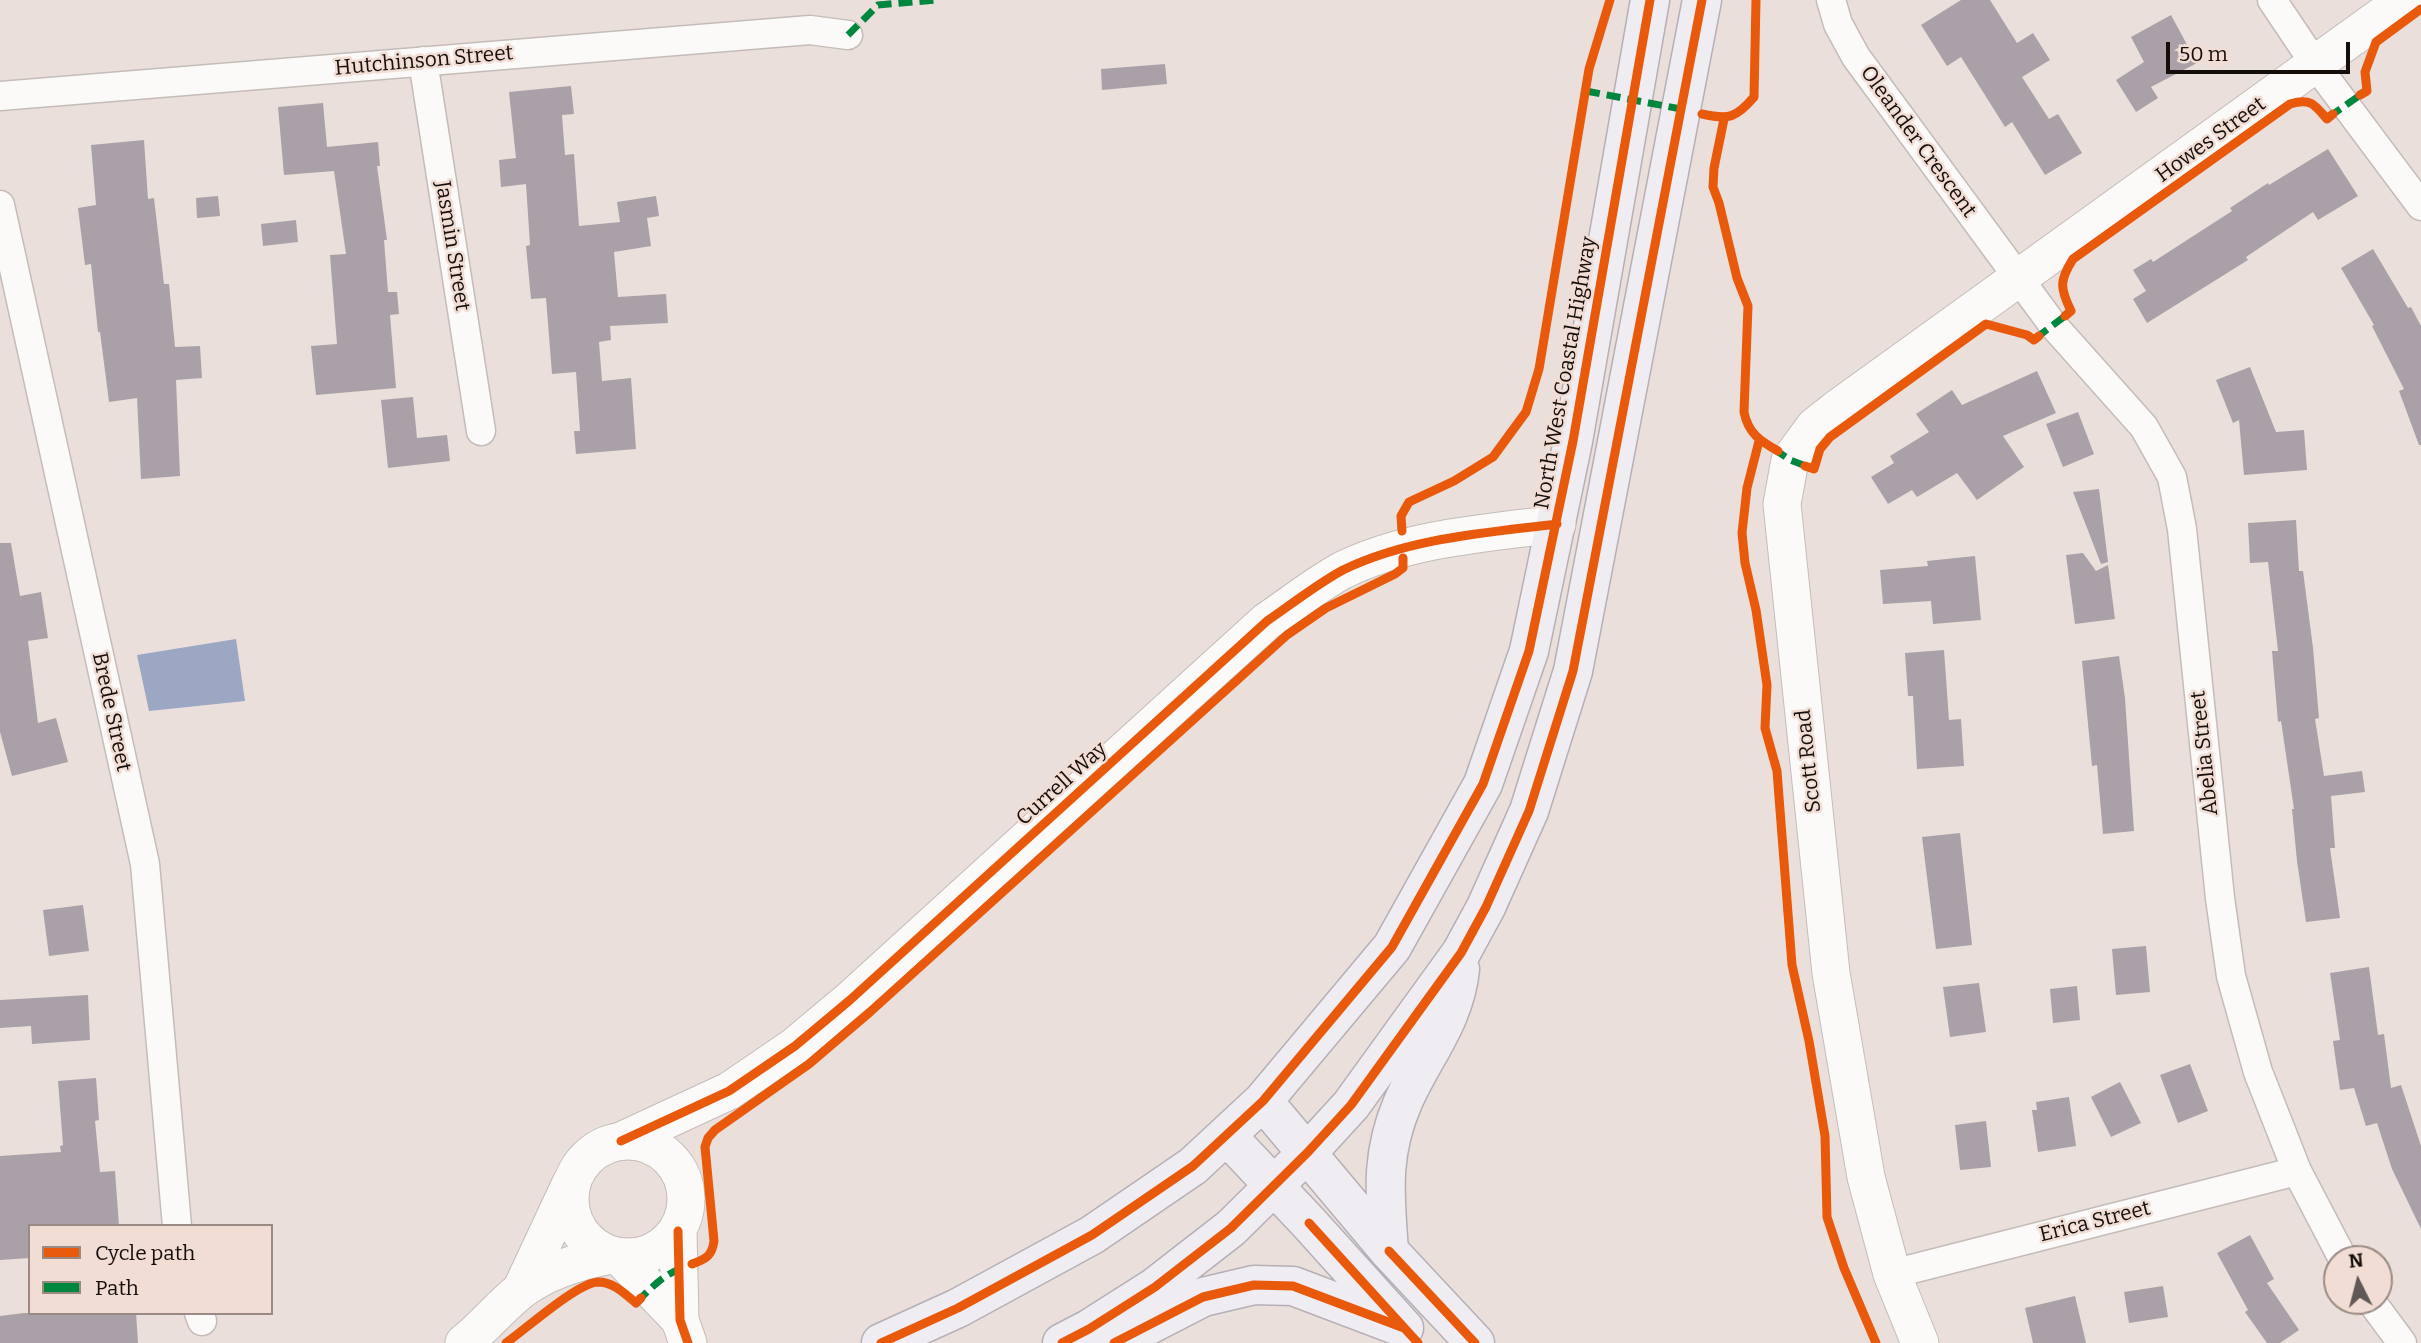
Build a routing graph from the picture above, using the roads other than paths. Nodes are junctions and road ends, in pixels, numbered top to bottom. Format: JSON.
{"nodes":[{"id":1,"x":1650,"y":0,"type":"edge"},
{"id":2,"x":1702,"y":0,"type":"edge"},
{"id":3,"x":1831,"y":0,"type":"edge"},
{"id":4,"x":2272,"y":0,"type":"edge"},
{"id":5,"x":2404,"y":0,"type":"edge"},
{"id":6,"x":848,"y":35,"type":"dead end"},
{"id":7,"x":423,"y":61,"type":"junction"},
{"id":8,"x":2315,"y":64,"type":"junction"},
{"id":9,"x":0,"y":96,"type":"edge"},
{"id":10,"x":0,"y":205,"type":"edge"},
{"id":11,"x":2421,"y":206,"type":"edge"},
{"id":12,"x":2017,"y":279,"type":"junction"},
{"id":13,"x":481,"y":430,"type":"dead end"},
{"id":14,"x":1557,"y":524,"type":"junction"},
{"id":15,"x":1461,"y":953,"type":"junction"},
{"id":16,"x":1263,"y":1101,"type":"junction"},
{"id":17,"x":1227,"y":1136,"type":"junction"},
{"id":18,"x":621,"y":1141,"type":"junction"},
{"id":19,"x":1308,"y":1152,"type":"junction"},
{"id":20,"x":2297,"y":1171,"type":"junction"},
{"id":21,"x":572,"y":1181,"type":"junction"},
{"id":22,"x":1273,"y":1186,"type":"junction"},
{"id":23,"x":177,"y":1224,"type":"edge"},
{"id":24,"x":678,"y":1231,"type":"junction"},
{"id":25,"x":2336,"y":1245,"type":"edge"},
{"id":26,"x":1390,"y":1251,"type":"junction"},
{"id":27,"x":616,"y":1256,"type":"junction"},
{"id":28,"x":1892,"y":1273,"type":"junction"},
{"id":29,"x":521,"y":1290,"type":"junction"},
{"id":30,"x":2382,"y":1315,"type":"edge"},
{"id":31,"x":684,"y":1331,"type":"edge"},
{"id":32,"x":1411,"y":1336,"type":"edge"},
{"id":33,"x":464,"y":1343,"type":"edge"},
{"id":34,"x":881,"y":1343,"type":"edge"},
{"id":35,"x":1062,"y":1343,"type":"edge"},
{"id":36,"x":1114,"y":1343,"type":"edge"},
{"id":37,"x":1475,"y":1343,"type":"edge"},
{"id":38,"x":1920,"y":1343,"type":"edge"},
{"id":39,"x":2403,"y":1343,"type":"edge"}],
"edges":[{"from":1,"to":14,"type":"highway","name":"North West Coastal Highway"},
{"from":2,"to":15,"type":"highway"},
{"from":3,"to":12,"type":"street","name":"Oleander Crescent"},
{"from":4,"to":8,"type":"street"},
{"from":5,"to":8,"type":"street","name":"Howes Street"},
{"from":6,"to":7,"type":"street","name":"Hutchinson Street"},
{"from":7,"to":9,"type":"street","name":"Hutchinson Street"},
{"from":7,"to":13,"type":"street","name":"Jasmin Street"},
{"from":8,"to":11,"type":"street"},
{"from":8,"to":12,"type":"street","name":"Howes Street"},
{"from":10,"to":23,"type":"street","name":"Brede Street"},
{"from":12,"to":20,"type":"street","name":"Abelia Street"},
{"from":12,"to":28,"type":"street","name":"Scott Road"},
{"from":14,"to":16,"type":"highway","name":"North West Coastal Highway"},
{"from":14,"to":18,"type":"street","name":"Currell Way"},
{"from":15,"to":19,"type":"highway"},
{"from":15,"to":26,"type":"highway"},
{"from":16,"to":17,"type":"highway","name":"North West Coastal Highway"},
{"from":16,"to":19,"type":"highway"},
{"from":17,"to":22,"type":"highway"},
{"from":17,"to":34,"type":"highway","name":"North West Coastal Highway"},
{"from":18,"to":21,"type":"street"},
{"from":18,"to":24,"type":"street"},
{"from":19,"to":22,"type":"highway"},
{"from":19,"to":26,"type":"highway"},
{"from":20,"to":25,"type":"street","name":"Abelia Street"},
{"from":20,"to":28,"type":"street","name":"Erica Street"},
{"from":21,"to":27,"type":"street"},
{"from":21,"to":29,"type":"street"},
{"from":22,"to":32,"type":"highway"},
{"from":22,"to":35,"type":"highway"},
{"from":24,"to":27,"type":"street"},
{"from":24,"to":31,"type":"street"},
{"from":26,"to":37,"type":"highway"},
{"from":27,"to":29,"type":"street"},
{"from":27,"to":31,"type":"street"},
{"from":28,"to":38,"type":"street","name":"Scott Road"},
{"from":29,"to":33,"type":"street"},
{"from":30,"to":39,"type":"street"},
{"from":32,"to":36,"type":"highway"}]}
